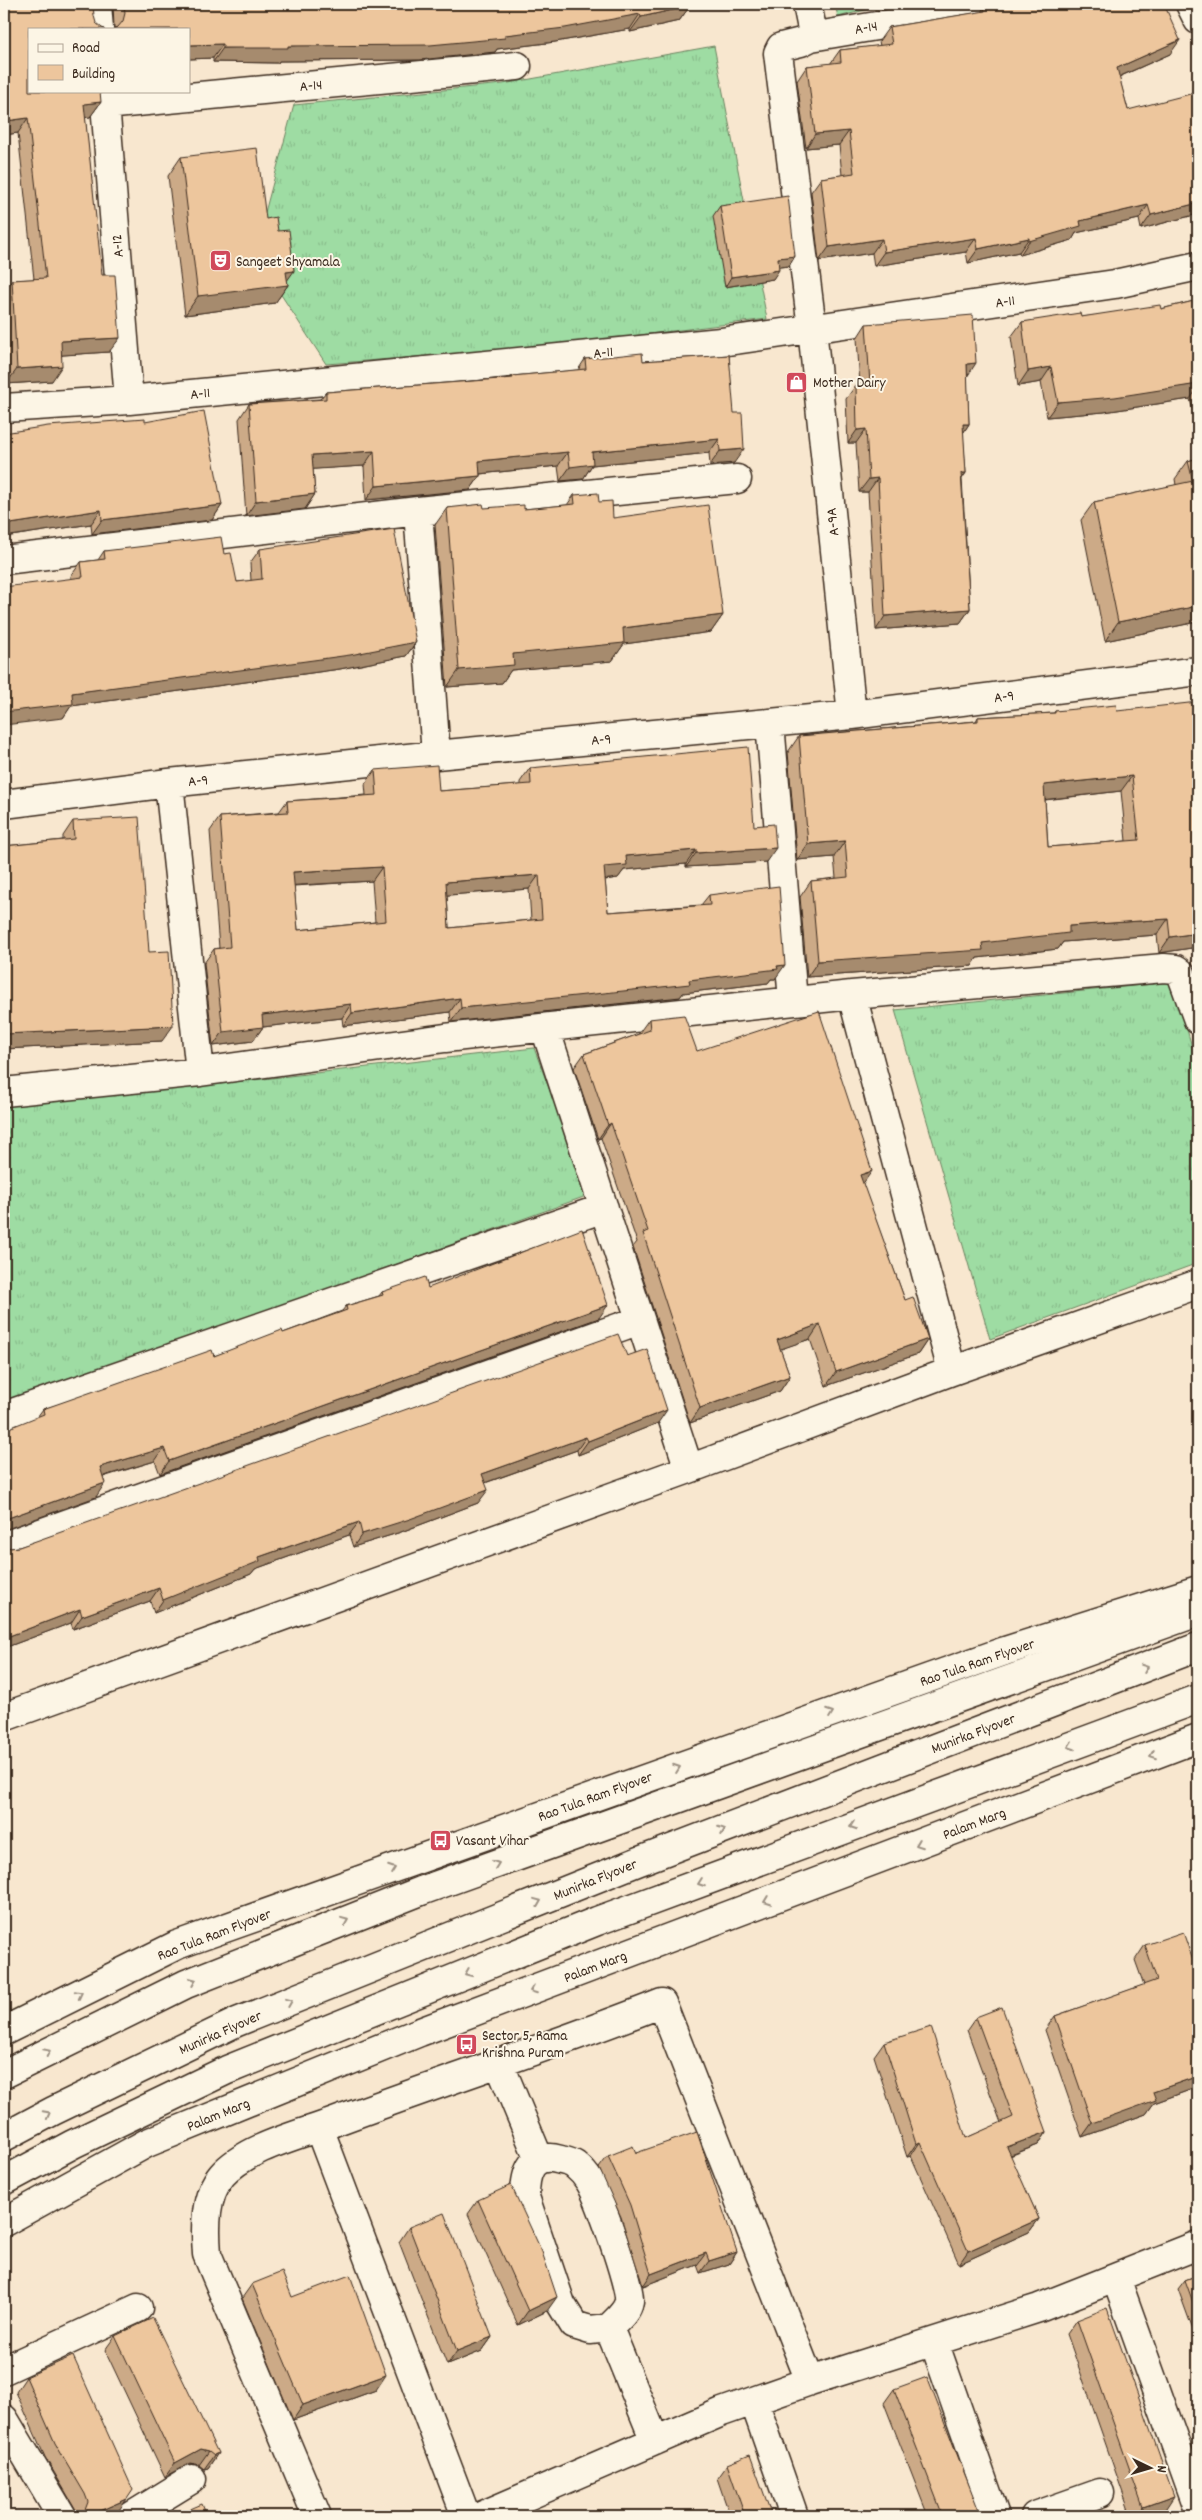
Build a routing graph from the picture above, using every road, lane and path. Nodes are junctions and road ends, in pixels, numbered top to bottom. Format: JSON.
{"nodes":[{"id":1,"x":97,"y":4,"type":"edge"},
{"id":2,"x":807,"y":4,"type":"edge"},
{"id":3,"x":979,"y":4,"type":"edge"},
{"id":4,"x":1190,"y":4,"type":"edge"},
{"id":5,"x":1198,"y":20,"type":"edge"},
{"id":6,"x":99,"y":28,"type":"edge"},
{"id":7,"x":811,"y":37,"type":"junction"},
{"id":8,"x":517,"y":66,"type":"dead end"},
{"id":9,"x":190,"y":91,"type":"edge"},
{"id":10,"x":182,"y":92,"type":"edge"},
{"id":11,"x":105,"y":98,"type":"edge"},
{"id":12,"x":1198,"y":266,"type":"edge"},
{"id":13,"x":812,"y":328,"type":"junction"},
{"id":14,"x":129,"y":400,"type":"junction"},
{"id":15,"x":4,"y":408,"type":"edge"},
{"id":16,"x":737,"y":479,"type":"dead end"},
{"id":17,"x":418,"y":511,"type":"junction"},
{"id":18,"x":4,"y":560,"type":"edge"},
{"id":19,"x":1198,"y":671,"type":"edge"},
{"id":20,"x":852,"y":715,"type":"junction"},
{"id":21,"x":770,"y":723,"type":"junction"},
{"id":22,"x":436,"y":755,"type":"junction"},
{"id":23,"x":169,"y":783,"type":"junction"},
{"id":24,"x":4,"y":804,"type":"edge"},
{"id":25,"x":852,"y":994,"type":"junction"},
{"id":26,"x":793,"y":1001,"type":"junction"},
{"id":27,"x":1198,"y":1020,"type":"edge"},
{"id":28,"x":545,"y":1028,"type":"junction"},
{"id":29,"x":200,"y":1072,"type":"junction"},
{"id":30,"x":4,"y":1092,"type":"edge"},
{"id":31,"x":604,"y":1208,"type":"junction"},
{"id":32,"x":1198,"y":1284,"type":"edge"},
{"id":33,"x":640,"y":1320,"type":"junction"},
{"id":34,"x":952,"y":1371,"type":"junction"},
{"id":35,"x":4,"y":1416,"type":"edge"},
{"id":36,"x":689,"y":1470,"type":"junction"},
{"id":37,"x":4,"y":1546,"type":"edge"},
{"id":38,"x":1198,"y":1590,"type":"edge"},
{"id":39,"x":1198,"y":1612,"type":"edge"},
{"id":40,"x":1198,"y":1648,"type":"edge"},
{"id":41,"x":1198,"y":1699,"type":"edge"},
{"id":42,"x":4,"y":1717,"type":"edge"},
{"id":43,"x":1198,"y":1738,"type":"edge"},
{"id":44,"x":4,"y":2032,"type":"edge"},
{"id":45,"x":499,"y":2063,"type":"junction"},
{"id":46,"x":5,"y":2074,"type":"edge"},
{"id":47,"x":319,"y":2128,"type":"junction"},
{"id":48,"x":4,"y":2137,"type":"edge"},
{"id":49,"x":539,"y":2159,"type":"junction"},
{"id":50,"x":4,"y":2169,"type":"edge"},
{"id":51,"x":4,"y":2181,"type":"edge"},
{"id":52,"x":67,"y":2187,"type":"junction"},
{"id":53,"x":4,"y":2222,"type":"edge"},
{"id":54,"x":1198,"y":2245,"type":"edge"},
{"id":55,"x":1116,"y":2278,"type":"junction"},
{"id":56,"x":138,"y":2308,"type":"dead end"},
{"id":57,"x":609,"y":2328,"type":"junction"},
{"id":58,"x":934,"y":2342,"type":"junction"},
{"id":59,"x":4,"y":2370,"type":"edge"},
{"id":60,"x":810,"y":2381,"type":"junction"},
{"id":61,"x":754,"y":2401,"type":"junction"},
{"id":62,"x":4,"y":2419,"type":"edge"},
{"id":63,"x":655,"y":2441,"type":"junction"},
{"id":64,"x":192,"y":2479,"type":"dead end"},
{"id":65,"x":1100,"y":2493,"type":"dead end"},
{"id":66,"x":1198,"y":2507,"type":"edge"},
{"id":67,"x":62,"y":2516,"type":"edge"},
{"id":68,"x":132,"y":2516,"type":"edge"},
{"id":69,"x":317,"y":2516,"type":"edge"},
{"id":70,"x":466,"y":2516,"type":"edge"},
{"id":71,"x":480,"y":2516,"type":"edge"},
{"id":72,"x":794,"y":2516,"type":"edge"},
{"id":73,"x":995,"y":2516,"type":"edge"},
{"id":74,"x":1035,"y":2516,"type":"edge"}],
"edges":[{"from":1,"to":6,"type":"main road"},
{"from":2,"to":7,"type":"main road"},
{"from":3,"to":7,"type":"main road","name":"A-14"},
{"from":4,"to":5,"type":"main road"},
{"from":7,"to":13,"type":"main road","name":"A-14"},
{"from":8,"to":9,"type":"main road","name":"A-14"},
{"from":10,"to":11,"type":"main road","name":"A-14"},
{"from":11,"to":14,"type":"main road","name":"A-12"},
{"from":12,"to":13,"type":"main road","name":"A-11"},
{"from":13,"to":14,"type":"main road","name":"A-11"},
{"from":13,"to":20,"type":"main road","name":"A-9A"},
{"from":14,"to":15,"type":"main road","name":"A-11"},
{"from":16,"to":17,"type":"main road"},
{"from":17,"to":18,"type":"main road"},
{"from":17,"to":22,"type":"main road"},
{"from":19,"to":20,"type":"main road","name":"A-9"},
{"from":20,"to":21,"type":"main road","name":"A-9"},
{"from":21,"to":22,"type":"main road","name":"A-9"},
{"from":21,"to":26,"type":"main road"},
{"from":22,"to":23,"type":"main road","name":"A-9"},
{"from":23,"to":24,"type":"main road","name":"A-9"},
{"from":23,"to":29,"type":"main road"},
{"from":25,"to":26,"type":"main road"},
{"from":25,"to":27,"type":"main road"},
{"from":25,"to":34,"type":"main road"},
{"from":26,"to":28,"type":"main road"},
{"from":28,"to":29,"type":"main road"},
{"from":28,"to":31,"type":"main road"},
{"from":29,"to":30,"type":"main road"},
{"from":31,"to":33,"type":"main road"},
{"from":31,"to":35,"type":"main road"},
{"from":32,"to":34,"type":"main road"},
{"from":33,"to":36,"type":"main road"},
{"from":33,"to":37,"type":"main road"},
{"from":34,"to":36,"type":"main road"},
{"from":36,"to":42,"type":"main road"},
{"from":44,"to":38,"type":"main road","name":"Rao Tula Ram Flyover","one_way":true},
{"from":46,"to":39,"type":"main road","one_way":true},
{"from":48,"to":40,"type":"main road","name":"Munirka Flyover","one_way":true},
{"from":41,"to":51,"type":"main road","one_way":true,"bridge":true},
{"from":43,"to":52,"type":"main road","name":"Palam Marg","one_way":true},
{"from":45,"to":47,"type":"main road"},
{"from":45,"to":49,"type":"main road"},
{"from":45,"to":60,"type":"main road"},
{"from":47,"to":69,"type":"main road"},
{"from":47,"to":70,"type":"main road"},
{"from":49,"to":57,"type":"main road"},
{"from":49,"to":57,"type":"main road"},
{"from":50,"to":52,"type":"main road"},
{"from":52,"to":53,"type":"main road","name":"Palam Marg"},
{"from":54,"to":55,"type":"main road"},
{"from":55,"to":58,"type":"main road"},
{"from":55,"to":66,"type":"main road"},
{"from":56,"to":59,"type":"main road"},
{"from":57,"to":63,"type":"main road"},
{"from":58,"to":60,"type":"main road"},
{"from":58,"to":73,"type":"main road"},
{"from":60,"to":61,"type":"main road"},
{"from":61,"to":63,"type":"main road"},
{"from":61,"to":72,"type":"main road"},
{"from":62,"to":67,"type":"main road"},
{"from":63,"to":71,"type":"main road"},
{"from":64,"to":68,"type":"main road"},
{"from":65,"to":74,"type":"main road"}]}
